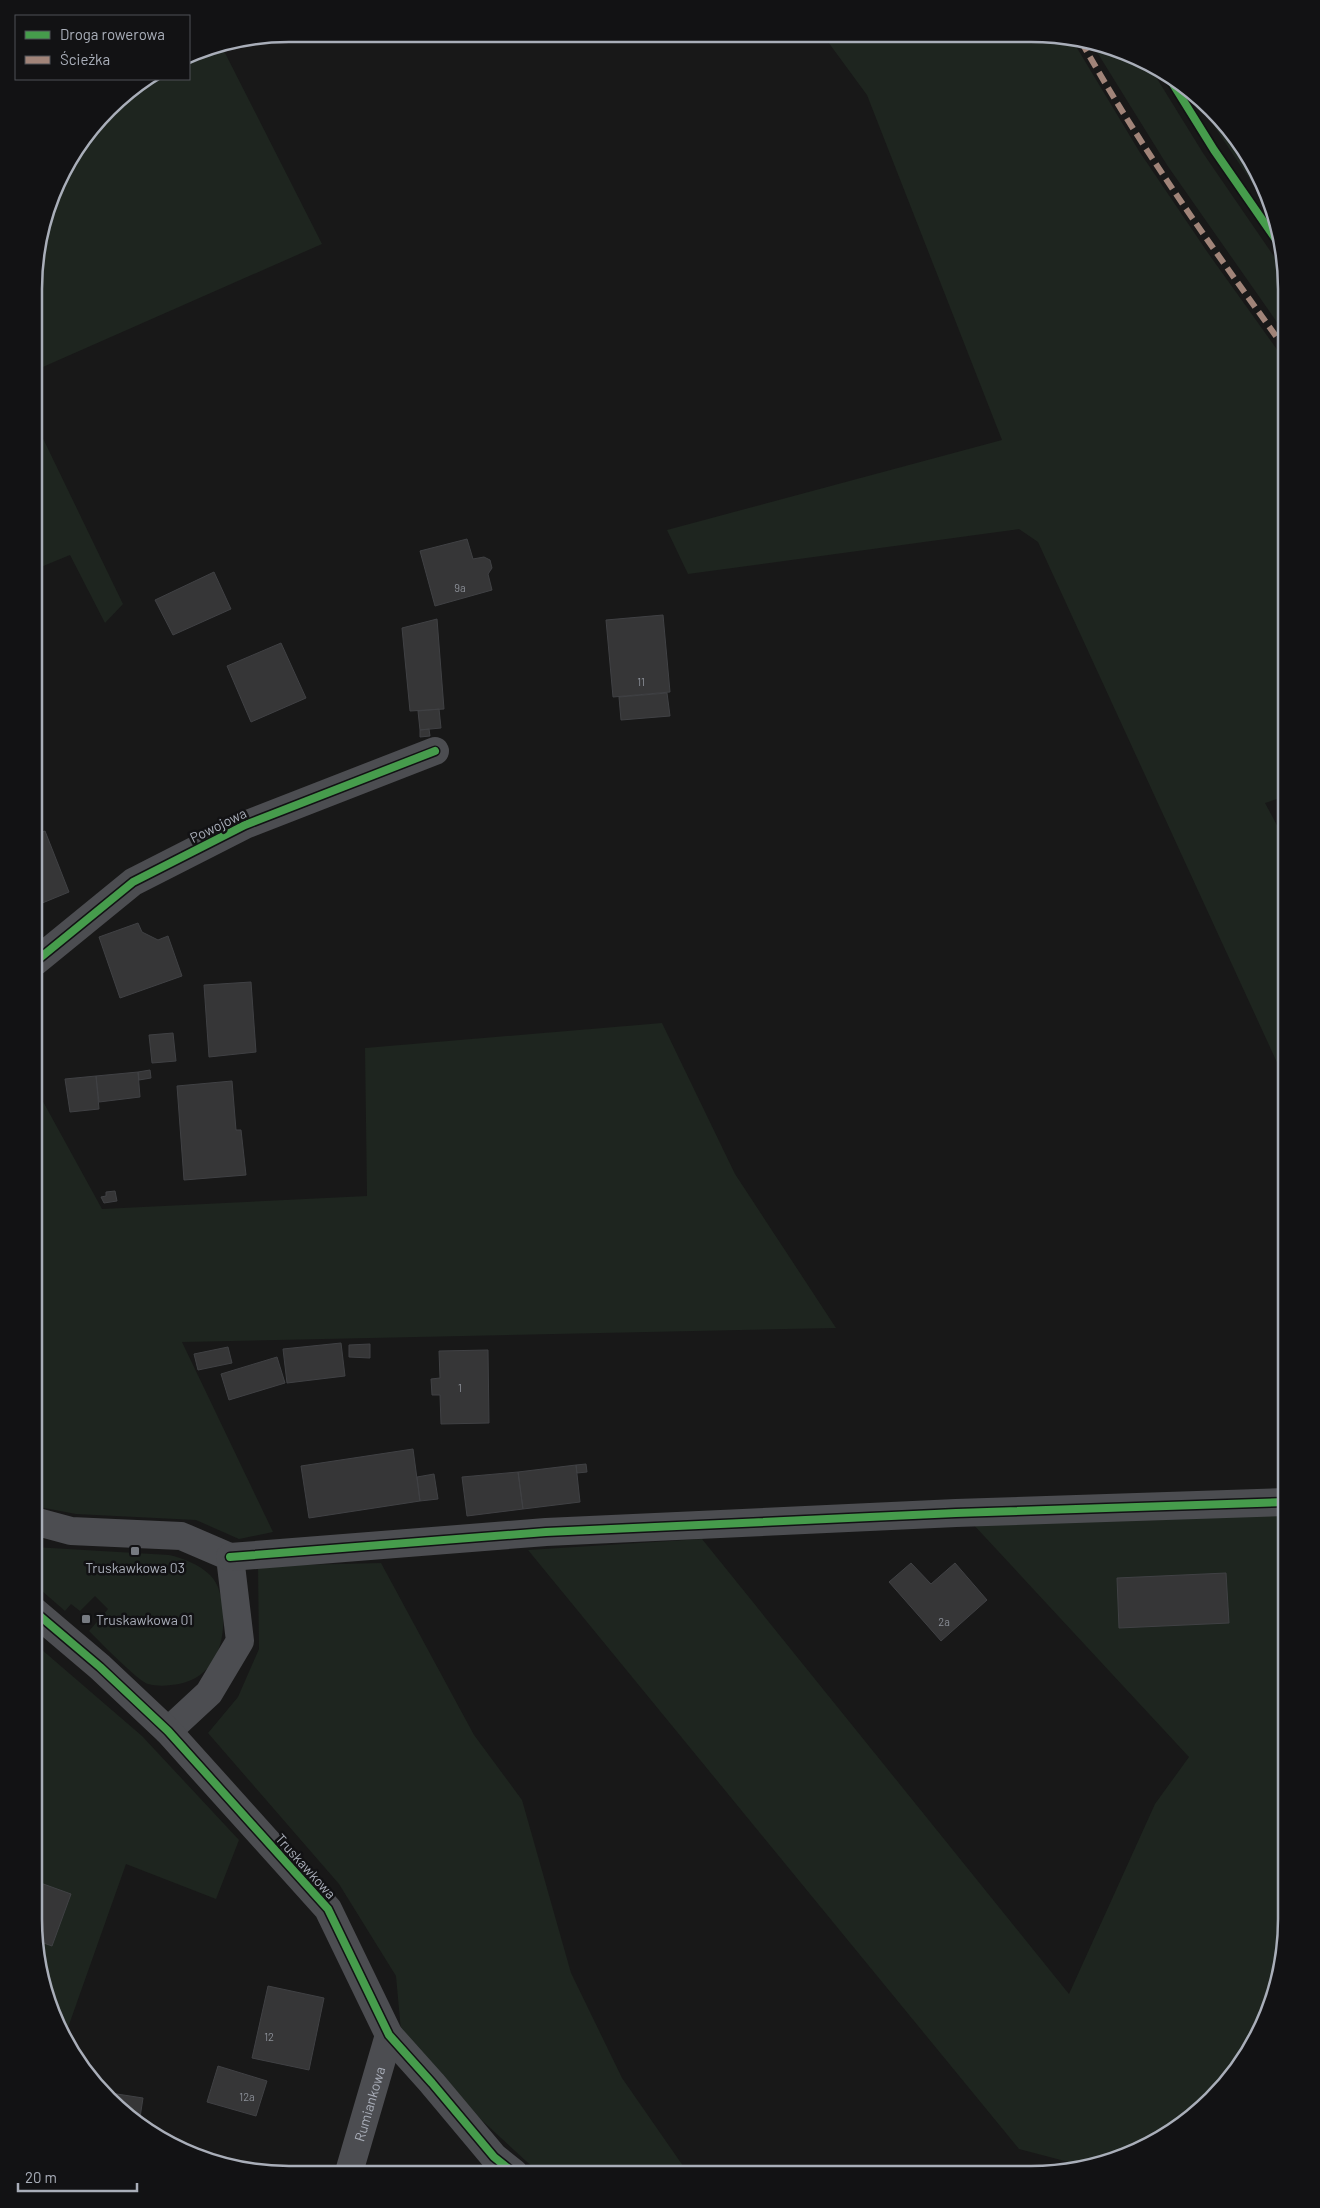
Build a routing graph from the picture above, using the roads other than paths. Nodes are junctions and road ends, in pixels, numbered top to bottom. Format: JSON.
{"nodes":[{"id":1,"x":435,"y":751,"type":"dead end"},
{"id":2,"x":42,"y":956,"type":"edge"},
{"id":3,"x":1278,"y":1502,"type":"edge"},
{"id":4,"x":42,"y":1523,"type":"edge"},
{"id":5,"x":230,"y":1557,"type":"junction"},
{"id":6,"x":42,"y":1618,"type":"edge"},
{"id":7,"x":168,"y":1731,"type":"junction"},
{"id":8,"x":388,"y":2035,"type":"junction"},
{"id":9,"x":351,"y":2166,"type":"edge"},
{"id":10,"x":505,"y":2166,"type":"edge"}],
"edges":[{"from":1,"to":2,"type":"street","name":"Powojowa"},
{"from":3,"to":5,"type":"street"},
{"from":4,"to":5,"type":"street"},
{"from":5,"to":7,"type":"street"},
{"from":6,"to":7,"type":"street","name":"Truskawkowa"},
{"from":7,"to":8,"type":"street","name":"Truskawkowa"},
{"from":8,"to":9,"type":"street","name":"Rumiankowa"},
{"from":8,"to":10,"type":"street","name":"Truskawkowa"}]}
